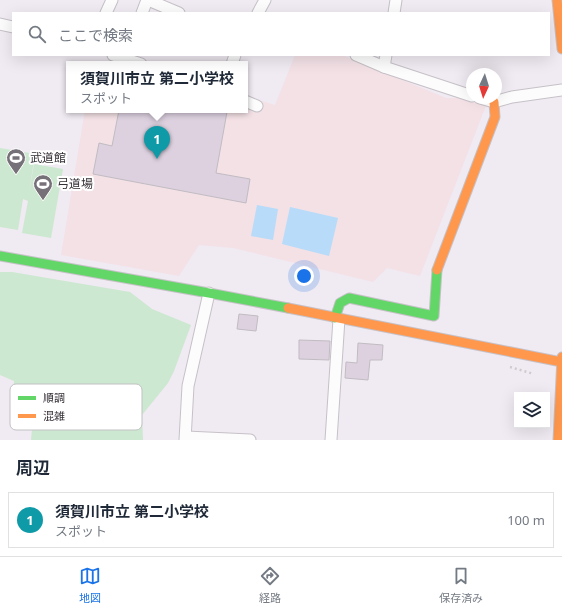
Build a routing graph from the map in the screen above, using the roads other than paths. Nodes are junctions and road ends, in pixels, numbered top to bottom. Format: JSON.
{"nodes":[{"id":1,"x":112,"y":0,"type":"edge"},
{"id":2,"x":147,"y":0,"type":"edge"},
{"id":3,"x":265,"y":0,"type":"edge"},
{"id":4,"x":396,"y":0,"type":"edge"},
{"id":5,"x":557,"y":0,"type":"edge"},
{"id":6,"x":106,"y":12,"type":"edge"},
{"id":7,"x":142,"y":12,"type":"edge"},
{"id":8,"x":177,"y":12,"type":"edge"},
{"id":9,"x":259,"y":12,"type":"edge"},
{"id":10,"x":394,"y":12,"type":"edge"},
{"id":11,"x":0,"y":24,"type":"edge"},
{"id":12,"x":12,"y":27,"type":"edge"},
{"id":13,"x":562,"y":49,"type":"edge"},
{"id":14,"x":358,"y":56,"type":"edge"},
{"id":15,"x":386,"y":56,"type":"edge"},
{"id":16,"x":384,"y":67,"type":"junction"},
{"id":17,"x":562,"y":90,"type":"edge"},
{"id":18,"x":466,"y":94,"type":"edge"},
{"id":19,"x":502,"y":100,"type":"edge"},
{"id":20,"x":248,"y":102,"type":"edge"},
{"id":21,"x":494,"y":104,"type":"edge"},
{"id":22,"x":257,"y":106,"type":"dead end"},
{"id":23,"x":0,"y":256,"type":"edge"},
{"id":24,"x":209,"y":293,"type":"junction"},
{"id":25,"x":337,"y":318,"type":"junction"},
{"id":26,"x":562,"y":357,"type":"edge"},
{"id":27,"x":562,"y":362,"type":"edge"},
{"id":28,"x":186,"y":438,"type":"edge"},
{"id":29,"x":250,"y":440,"type":"edge"},
{"id":30,"x":331,"y":440,"type":"edge"},
{"id":31,"x":558,"y":440,"type":"edge"}],
"edges":[{"from":1,"to":6,"type":"street"},
{"from":2,"to":7,"type":"street"},
{"from":2,"to":8,"type":"street"},
{"from":3,"to":9,"type":"street"},
{"from":4,"to":10,"type":"street"},
{"from":5,"to":13,"type":"street"},
{"from":11,"to":12,"type":"street"},
{"from":14,"to":16,"type":"street"},
{"from":15,"to":16,"type":"street"},
{"from":16,"to":18,"type":"street"},
{"from":17,"to":19,"type":"street"},
{"from":20,"to":22,"type":"street"},
{"from":21,"to":25,"type":"street"},
{"from":23,"to":24,"type":"street"},
{"from":24,"to":25,"type":"street"},
{"from":24,"to":28,"type":"street"},
{"from":25,"to":27,"type":"street"},
{"from":25,"to":30,"type":"street"},
{"from":26,"to":27,"type":"street"},
{"from":27,"to":31,"type":"street"},
{"from":28,"to":29,"type":"street"}]}
